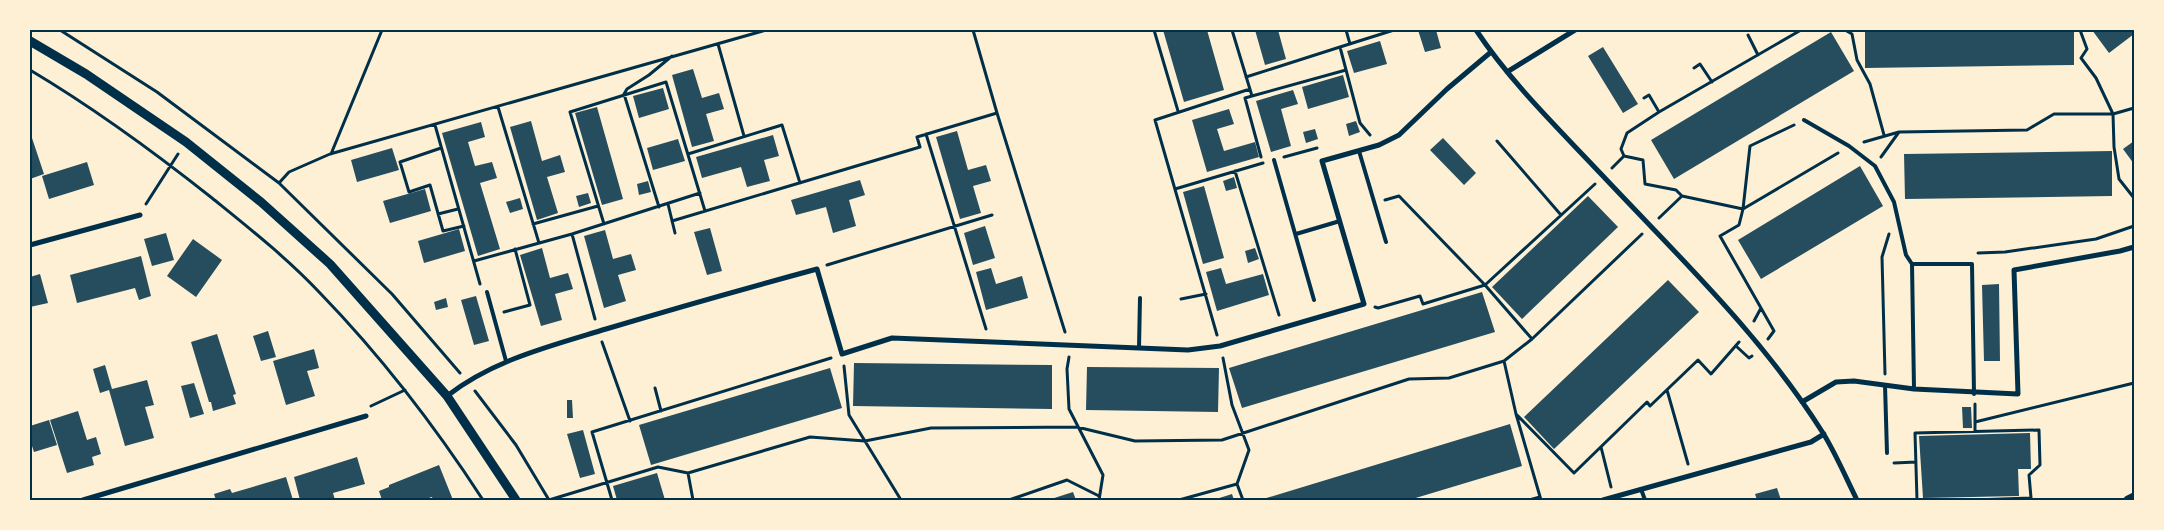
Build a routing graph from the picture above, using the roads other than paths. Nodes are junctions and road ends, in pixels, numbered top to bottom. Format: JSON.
{"nodes":[{"id":1,"x":1476,"y":30,"type":"edge"},
{"id":2,"x":1575,"y":30,"type":"edge"},
{"id":3,"x":30,"y":41,"type":"edge"},
{"id":4,"x":1491,"y":52,"type":"junction"},
{"id":5,"x":1507,"y":72,"type":"junction"},
{"id":6,"x":1804,"y":120,"type":"road end"},
{"id":7,"x":1358,"y":151,"type":"junction"},
{"id":8,"x":1274,"y":160,"type":"dead end"},
{"id":9,"x":140,"y":215,"type":"road end"},
{"id":10,"x":1340,"y":221,"type":"junction"},
{"id":11,"x":1296,"y":234,"type":"junction"},
{"id":12,"x":1386,"y":242,"type":"dead end"},
{"id":13,"x":30,"y":245,"type":"edge"},
{"id":14,"x":2134,"y":247,"type":"edge"},
{"id":15,"x":1912,"y":264,"type":"junction"},
{"id":16,"x":487,"y":292,"type":"road end"},
{"id":17,"x":1140,"y":298,"type":"dead end"},
{"id":18,"x":1314,"y":300,"type":"dead end"},
{"id":19,"x":1138,"y":348,"type":"junction"},
{"id":20,"x":506,"y":361,"type":"junction"},
{"id":21,"x":1885,"y":385,"type":"junction"},
{"id":22,"x":1914,"y":389,"type":"junction"},
{"id":23,"x":1974,"y":394,"type":"junction"},
{"id":24,"x":446,"y":396,"type":"junction"},
{"id":25,"x":1802,"y":402,"type":"junction"},
{"id":26,"x":366,"y":416,"type":"road end"},
{"id":27,"x":1824,"y":434,"type":"junction"},
{"id":28,"x":1887,"y":453,"type":"dead end"},
{"id":29,"x":1641,"y":489,"type":"junction"},
{"id":30,"x":2134,"y":497,"type":"edge"},
{"id":31,"x":83,"y":500,"type":"edge"},
{"id":32,"x":516,"y":500,"type":"edge"},
{"id":33,"x":1602,"y":500,"type":"edge"},
{"id":34,"x":1645,"y":500,"type":"edge"},
{"id":35,"x":1857,"y":500,"type":"edge"},
{"id":36,"x":2128,"y":500,"type":"edge"}],
"edges":[{"from":1,"to":4,"type":"street"},
{"from":2,"to":5,"type":"street"},
{"from":3,"to":24,"type":"street"},
{"from":4,"to":5,"type":"street"},
{"from":4,"to":7,"type":"street"},
{"from":5,"to":25,"type":"street"},
{"from":6,"to":15,"type":"lane"},
{"from":7,"to":10,"type":"street"},
{"from":7,"to":12,"type":"lane"},
{"from":8,"to":11,"type":"lane"},
{"from":9,"to":13,"type":"street"},
{"from":10,"to":11,"type":"lane"},
{"from":10,"to":19,"type":"street"},
{"from":11,"to":18,"type":"lane"},
{"from":14,"to":23,"type":"street"},
{"from":15,"to":22,"type":"lane"},
{"from":15,"to":23,"type":"lane"},
{"from":16,"to":20,"type":"lane"},
{"from":17,"to":19,"type":"lane"},
{"from":19,"to":20,"type":"street"},
{"from":20,"to":24,"type":"street"},
{"from":21,"to":22,"type":"street"},
{"from":21,"to":25,"type":"street"},
{"from":21,"to":28,"type":"lane"},
{"from":22,"to":23,"type":"street"},
{"from":24,"to":32,"type":"street"},
{"from":25,"to":27,"type":"street"},
{"from":26,"to":31,"type":"street"},
{"from":27,"to":29,"type":"street"},
{"from":27,"to":35,"type":"street"},
{"from":29,"to":33,"type":"street"},
{"from":29,"to":34,"type":"lane"},
{"from":30,"to":36,"type":"street"}]}
